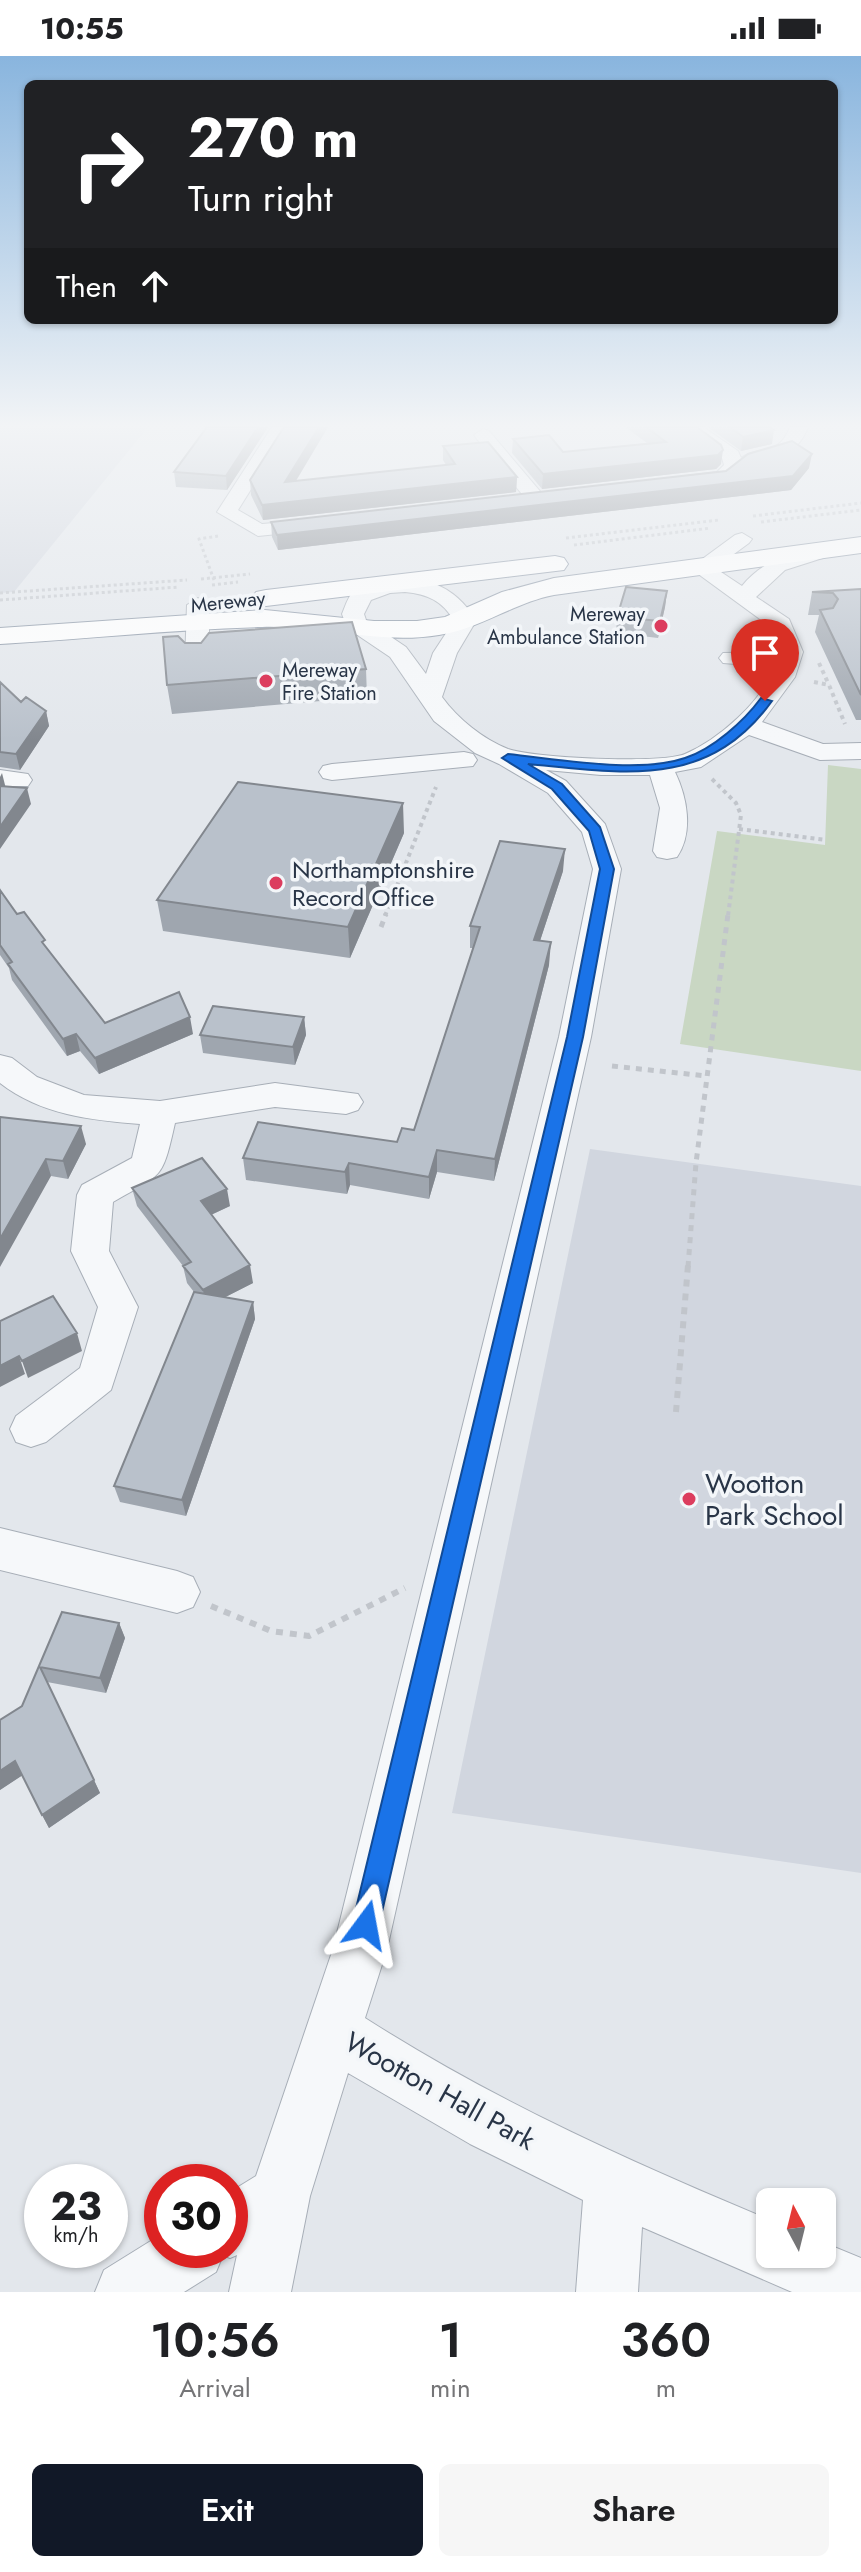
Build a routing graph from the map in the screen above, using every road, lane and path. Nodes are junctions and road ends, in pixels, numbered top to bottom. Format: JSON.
{"nodes":[{"id":1,"x":249,"y":531,"type":"edge"},
{"id":2,"x":799,"y":531,"type":"edge"},
{"id":3,"x":742,"y":539,"type":"junction"},
{"id":4,"x":848,"y":547,"type":"edge"},
{"id":5,"x":701,"y":568,"type":"junction"},
{"id":6,"x":389,"y":585,"type":"junction"},
{"id":7,"x":744,"y":598,"type":"junction"},
{"id":8,"x":204,"y":604,"type":"junction"},
{"id":9,"x":0,"y":618,"type":"edge"},
{"id":10,"x":465,"y":621,"type":"junction"},
{"id":11,"x":363,"y":629,"type":"junction"},
{"id":12,"x":0,"y":636,"type":"edge"},
{"id":13,"x":731,"y":658,"type":"dead end"},
{"id":14,"x":788,"y":660,"type":"junction"},
{"id":15,"x":197,"y":663,"type":"edge"},
{"id":16,"x":810,"y":681,"type":"dead end"},
{"id":17,"x":431,"y":695,"type":"junction"},
{"id":18,"x":747,"y":725,"type":"junction"},
{"id":19,"x":845,"y":726,"type":"dead end"},
{"id":20,"x":861,"y":751,"type":"edge"},
{"id":21,"x":485,"y":755,"type":"junction"},
{"id":22,"x":660,"y":767,"type":"junction"},
{"id":23,"x":703,"y":769,"type":"dead end"},
{"id":24,"x":332,"y":772,"type":"dead end"},
{"id":25,"x":448,"y":785,"type":"joint"},
{"id":26,"x":739,"y":829,"type":"junction"},
{"id":27,"x":826,"y":840,"type":"dead end"},
{"id":28,"x":667,"y":851,"type":"dead end"},
{"id":29,"x":381,"y":927,"type":"dead end"},
{"id":30,"x":0,"y":1066,"type":"edge"},
{"id":31,"x":612,"y":1066,"type":"dead end"},
{"id":32,"x":707,"y":1076,"type":"junction"},
{"id":33,"x":346,"y":1102,"type":"dead end"},
{"id":34,"x":160,"y":1113,"type":"junction"},
{"id":35,"x":676,"y":1412,"type":"dead end"},
{"id":36,"x":31,"y":1429,"type":"dead end"},
{"id":37,"x":0,"y":1549,"type":"edge"},
{"id":38,"x":449,"y":1568,"type":"junction"},
{"id":39,"x":177,"y":1592,"type":"joint"},
{"id":40,"x":333,"y":2030,"type":"junction"},
{"id":41,"x":614,"y":2185,"type":"junction"},
{"id":42,"x":280,"y":2196,"type":"junction"},
{"id":43,"x":248,"y":2216,"type":"edge"},
{"id":44,"x":756,"y":2245,"type":"edge"},
{"id":45,"x":165,"y":2268,"type":"edge"},
{"id":46,"x":810,"y":2268,"type":"edge"},
{"id":47,"x":861,"y":2290,"type":"edge"},
{"id":48,"x":126,"y":2292,"type":"edge"},
{"id":49,"x":260,"y":2292,"type":"edge"},
{"id":50,"x":607,"y":2292,"type":"edge"}],
"edges":[{"from":1,"to":8,"type":"path"},
{"from":2,"to":3,"type":"highway","name":"Mereway"},
{"from":3,"to":5,"type":"street","name":"Mereway"},
{"from":3,"to":6,"type":"highway","name":"Mereway"},
{"from":4,"to":5,"type":"highway","name":"Mereway"},
{"from":4,"to":7,"type":"street"},
{"from":5,"to":7,"type":"street"},
{"from":5,"to":10,"type":"highway","name":"Mereway"},
{"from":6,"to":8,"type":"highway","name":"Mereway"},
{"from":6,"to":10,"type":"street"},
{"from":6,"to":11,"type":"street"},
{"from":7,"to":14,"type":"street"},
{"from":8,"to":9,"type":"highway","name":"Mereway"},
{"from":8,"to":11,"type":"highway","name":"Mereway"},
{"from":8,"to":12,"type":"highway","name":"Mereway"},
{"from":8,"to":15,"type":"street"},
{"from":10,"to":11,"type":"highway","name":"Mereway"},
{"from":10,"to":17,"type":"street"},
{"from":11,"to":17,"type":"street","name":"Wootton Hall Park"},
{"from":13,"to":14,"type":"street"},
{"from":14,"to":18,"type":"street"},
{"from":16,"to":19,"type":"path"},
{"from":17,"to":21,"type":"street","name":"Wootton Hall Park"},
{"from":18,"to":20,"type":"street"},
{"from":18,"to":22,"type":"street"},
{"from":21,"to":22,"type":"street"},
{"from":21,"to":24,"type":"street"},
{"from":21,"to":25,"type":"street"},
{"from":21,"to":38,"type":"street","name":"Wootton Hall Park"},
{"from":22,"to":28,"type":"street"},
{"from":23,"to":26,"type":"path"},
{"from":25,"to":29,"type":"path"},
{"from":26,"to":27,"type":"path"},
{"from":26,"to":32,"type":"path"},
{"from":30,"to":34,"type":"street"},
{"from":31,"to":32,"type":"path"},
{"from":32,"to":35,"type":"path"},
{"from":33,"to":34,"type":"street"},
{"from":34,"to":36,"type":"street"},
{"from":37,"to":39,"type":"street"},
{"from":38,"to":39,"type":"path"},
{"from":38,"to":40,"type":"street","name":"Wootton Hall Park"},
{"from":40,"to":41,"type":"street","name":"Wootton Hall Park"},
{"from":40,"to":42,"type":"street"},
{"from":41,"to":44,"type":"street","name":"Wootton Hall Park"},
{"from":41,"to":50,"type":"street"},
{"from":42,"to":43,"type":"street"},
{"from":42,"to":49,"type":"street"},
{"from":45,"to":48,"type":"street"},
{"from":46,"to":47,"type":"street"}]}
